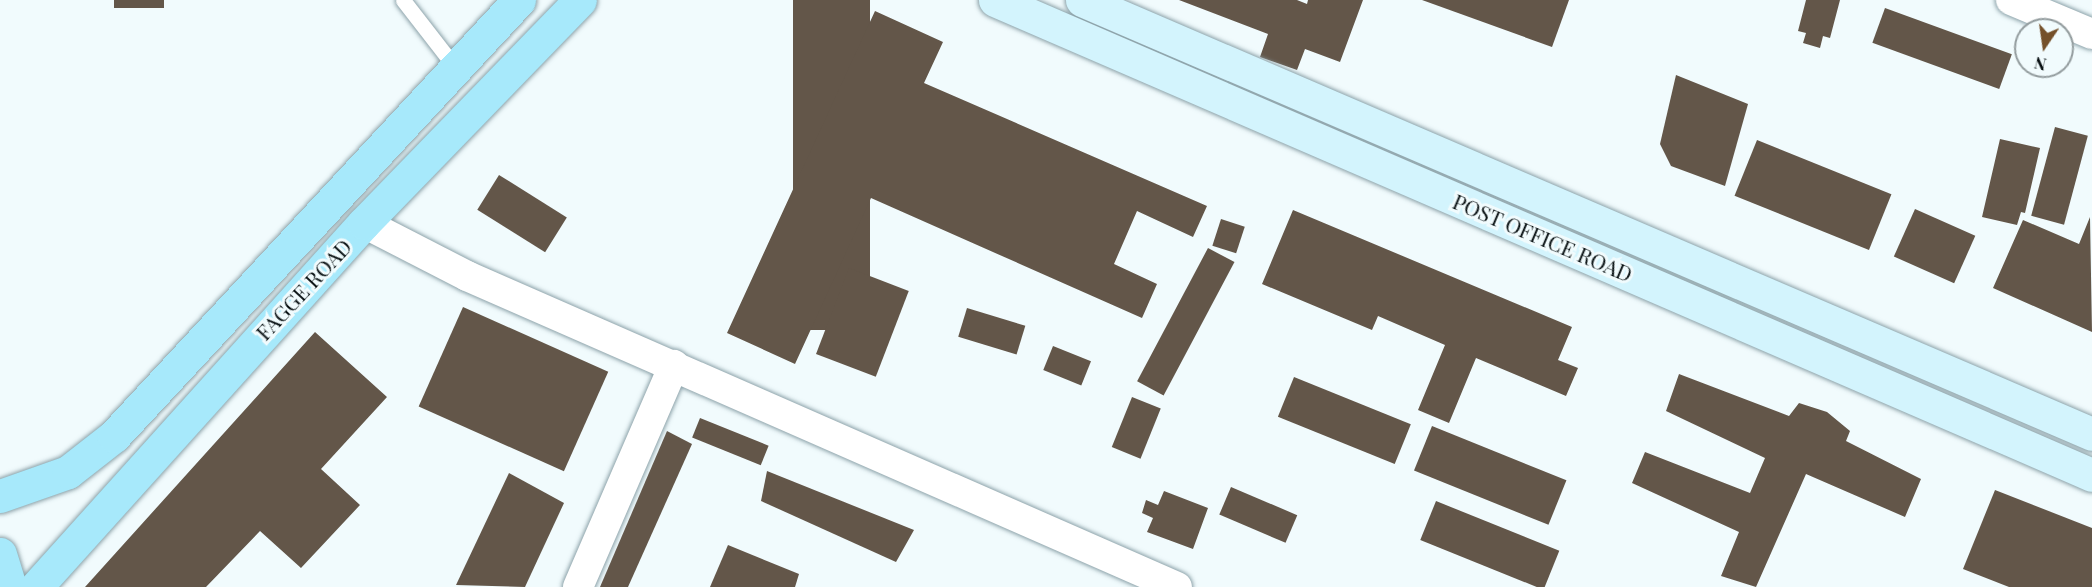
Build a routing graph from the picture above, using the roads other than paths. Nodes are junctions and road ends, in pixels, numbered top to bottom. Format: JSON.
{"nodes":[{"id":1,"x":403,"y":0,"type":"edge"},
{"id":2,"x":519,"y":0,"type":"edge"},
{"id":3,"x":580,"y":0,"type":"edge"},
{"id":4,"x":995,"y":0,"type":"edge"},
{"id":5,"x":1082,"y":0,"type":"edge"},
{"id":6,"x":2011,"y":0,"type":"edge"},
{"id":7,"x":2092,"y":34,"type":"edge"},
{"id":8,"x":455,"y":67,"type":"junction"},
{"id":9,"x":364,"y":223,"type":"junction"},
{"id":10,"x":674,"y":365,"type":"junction"},
{"id":11,"x":2092,"y":434,"type":"edge"},
{"id":12,"x":2092,"y":475,"type":"edge"},
{"id":13,"x":0,"y":496,"type":"edge"},
{"id":14,"x":0,"y":554,"type":"edge"},
{"id":15,"x":10,"y":587,"type":"edge"},
{"id":16,"x":36,"y":587,"type":"edge"},
{"id":17,"x":578,"y":587,"type":"edge"},
{"id":18,"x":1177,"y":587,"type":"edge"}],
"edges":[{"from":1,"to":8,"type":"lane"},
{"from":2,"to":8,"type":"main road","name":"FAGGE ROAD"},
{"from":3,"to":9,"type":"main road","name":"FAGGE ROAD"},
{"from":4,"to":12,"type":"street","name":"POST OFFICE ROAD"},
{"from":5,"to":11,"type":"street","name":"POST OFFICE ROAD"},
{"from":6,"to":7,"type":"street"},
{"from":8,"to":13,"type":"main road","name":"FAGGE ROAD"},
{"from":9,"to":10,"type":"street"},
{"from":9,"to":16,"type":"main road","name":"FAGGE ROAD"},
{"from":10,"to":17,"type":"street"},
{"from":10,"to":18,"type":"street"},
{"from":14,"to":15,"type":"main road"}]}
